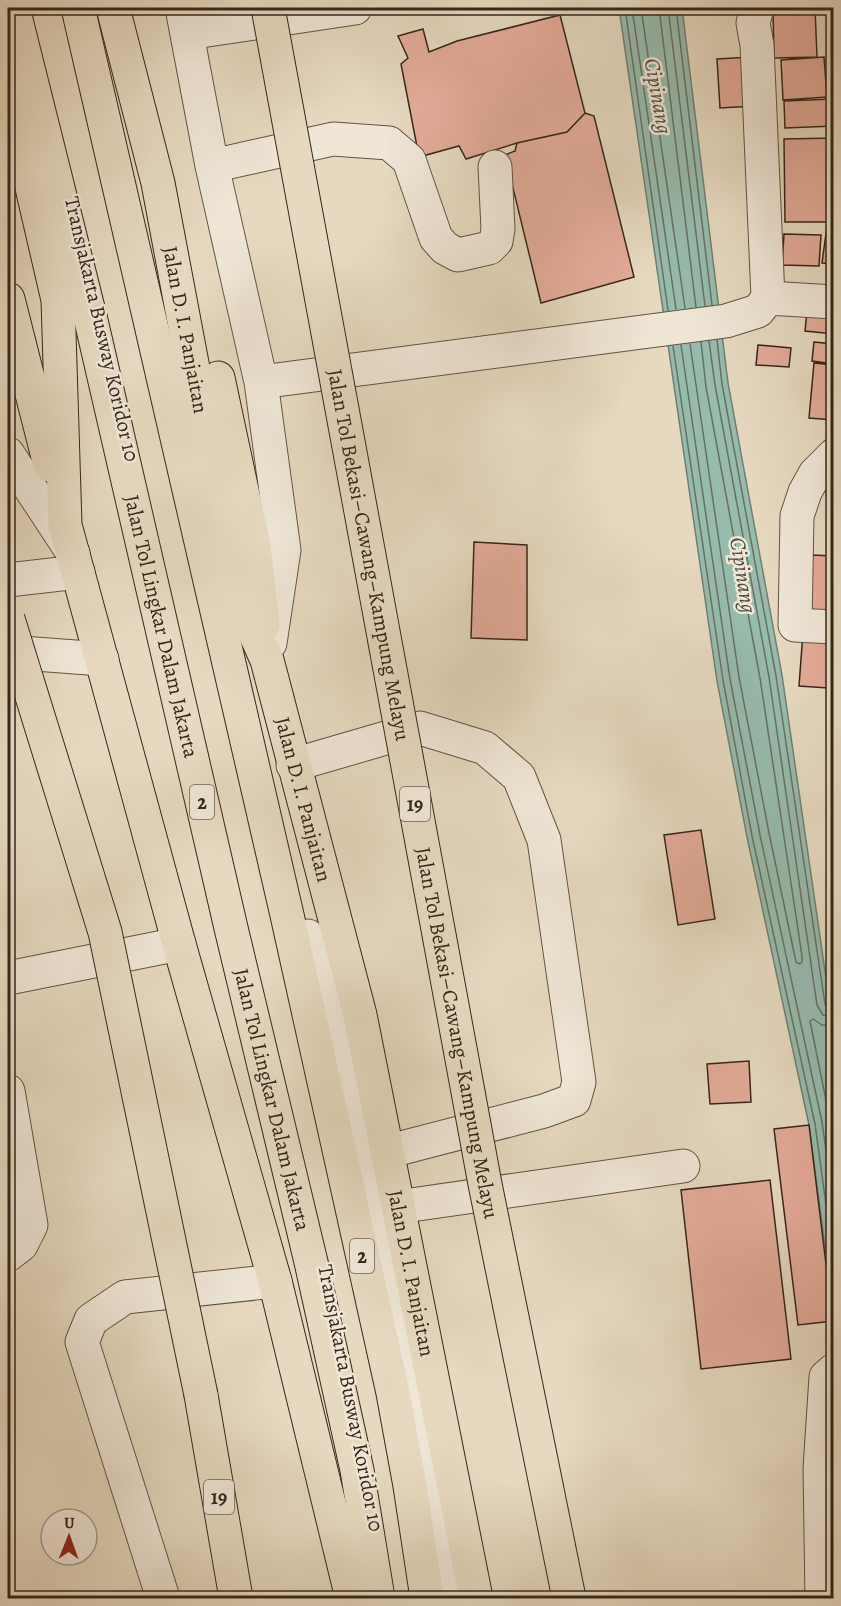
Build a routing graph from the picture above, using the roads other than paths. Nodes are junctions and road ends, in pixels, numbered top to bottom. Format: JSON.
{"nodes":[{"id":1,"x":13,"y":8,"type":"edge"},
{"id":2,"x":28,"y":8,"type":"edge"},
{"id":3,"x":78,"y":8,"type":"edge"},
{"id":4,"x":95,"y":8,"type":"edge"},
{"id":5,"x":113,"y":8,"type":"edge"},
{"id":6,"x":134,"y":8,"type":"edge"},
{"id":7,"x":268,"y":8,"type":"edge"},
{"id":8,"x":355,"y":8,"type":"edge"},
{"id":9,"x":757,"y":8,"type":"edge"},
{"id":10,"x":185,"y":20,"type":"edge"},
{"id":11,"x":8,"y":84,"type":"edge"},
{"id":12,"x":212,"y":166,"type":"junction"},
{"id":13,"x":495,"y":167,"type":"dead end"},
{"id":14,"x":768,"y":298,"type":"junction"},
{"id":15,"x":8,"y":299,"type":"edge"},
{"id":16,"x":834,"y":302,"type":"edge"},
{"id":17,"x":261,"y":382,"type":"junction"},
{"id":18,"x":8,"y":454,"type":"edge"},
{"id":19,"x":834,"y":455,"type":"edge"},
{"id":20,"x":72,"y":550,"type":"junction"},
{"id":21,"x":8,"y":580,"type":"edge"},
{"id":22,"x":8,"y":619,"type":"edge"},
{"id":23,"x":834,"y":627,"type":"edge"},
{"id":24,"x":8,"y":652,"type":"edge"},
{"id":25,"x":102,"y":659,"type":"junction"},
{"id":26,"x":267,"y":660,"type":"junction"},
{"id":27,"x":293,"y":765,"type":"junction"},
{"id":28,"x":179,"y":944,"type":"junction"},
{"id":29,"x":8,"y":978,"type":"edge"},
{"id":30,"x":8,"y":1091,"type":"edge"},
{"id":31,"x":386,"y":1152,"type":"junction"},
{"id":32,"x":683,"y":1166,"type":"dead end"},
{"id":33,"x":397,"y":1208,"type":"junction"},
{"id":34,"x":8,"y":1254,"type":"edge"},
{"id":35,"x":275,"y":1281,"type":"junction"},
{"id":36,"x":834,"y":1370,"type":"edge"},
{"id":37,"x":163,"y":1599,"type":"edge"},
{"id":38,"x":236,"y":1599,"type":"edge"},
{"id":39,"x":352,"y":1599,"type":"edge"},
{"id":40,"x":378,"y":1599,"type":"edge"},
{"id":41,"x":388,"y":1599,"type":"edge"},
{"id":42,"x":427,"y":1599,"type":"edge"},
{"id":43,"x":454,"y":1599,"type":"edge"},
{"id":44,"x":476,"y":1599,"type":"edge"},
{"id":45,"x":570,"y":1599,"type":"edge"},
{"id":46,"x":822,"y":1599,"type":"edge"}],
"edges":[{"from":1,"to":40,"type":"highway","name":"Jalan Tol Lingkar Dalam Jakarta","number":"2"},
{"from":2,"to":41,"type":"street","name":"Transjakarta Busway Koridor 10"},
{"from":3,"to":42,"type":"highway","number":"2"},
{"from":4,"to":43,"type":"street"},
{"from":5,"to":26,"type":"highway","name":"Jalan D. I. Panjaitan"},
{"from":6,"to":26,"type":"highway"},
{"from":7,"to":45,"type":"highway","name":"Jalan Tol Bekasi–Cawang–Kampung Melayu","number":"19","bridge":true},
{"from":8,"to":10,"type":"street"},
{"from":9,"to":14,"type":"street"},
{"from":10,"to":12,"type":"street"},
{"from":11,"to":20,"type":"highway"},
{"from":12,"to":13,"type":"street"},
{"from":12,"to":17,"type":"street"},
{"from":14,"to":16,"type":"street"},
{"from":14,"to":17,"type":"street"},
{"from":15,"to":20,"type":"highway"},
{"from":17,"to":26,"type":"street"},
{"from":18,"to":20,"type":"street"},
{"from":19,"to":23,"type":"street"},
{"from":20,"to":21,"type":"street"},
{"from":20,"to":25,"type":"highway"},
{"from":22,"to":38,"type":"highway","number":"19","bridge":true},
{"from":24,"to":25,"type":"street"},
{"from":25,"to":28,"type":"highway"},
{"from":26,"to":27,"type":"highway","name":"Jalan D. I. Panjaitan"},
{"from":27,"to":31,"type":"highway","name":"Jalan D. I. Panjaitan"},
{"from":27,"to":31,"type":"street"},
{"from":28,"to":29,"type":"street"},
{"from":28,"to":35,"type":"highway"},
{"from":30,"to":34,"type":"street"},
{"from":31,"to":33,"type":"highway","name":"Jalan D. I. Panjaitan"},
{"from":32,"to":33,"type":"street"},
{"from":33,"to":44,"type":"highway","name":"Jalan D. I. Panjaitan"},
{"from":35,"to":37,"type":"street"},
{"from":35,"to":39,"type":"highway"},
{"from":36,"to":46,"type":"street"}]}
